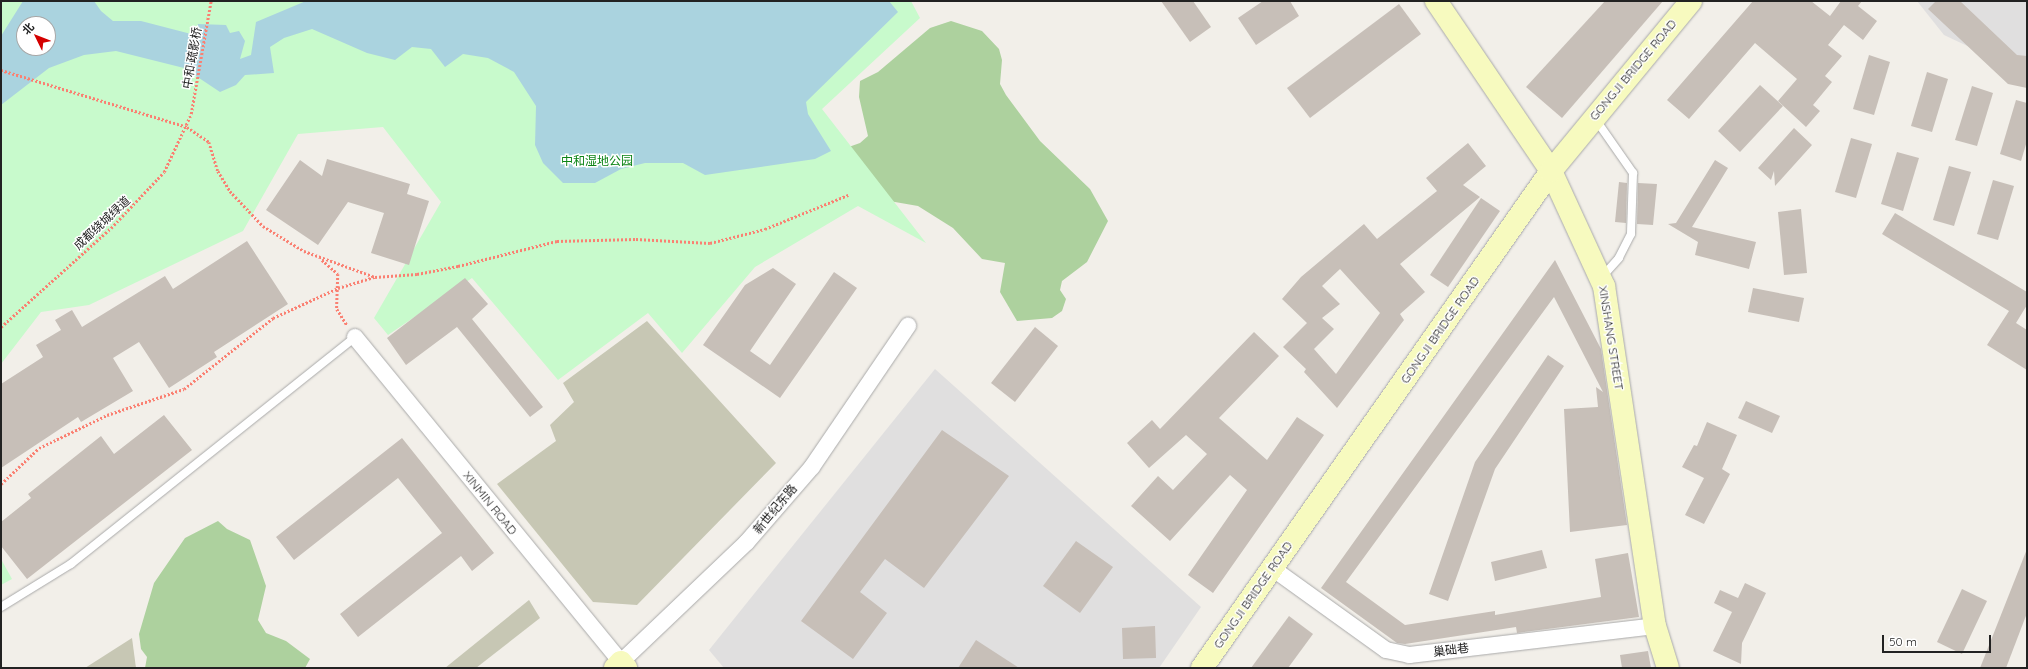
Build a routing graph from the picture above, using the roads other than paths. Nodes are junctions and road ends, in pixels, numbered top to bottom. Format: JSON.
{"nodes":[{"id":1,"x":1436,"y":1,"type":"edge"},
{"id":2,"x":1691,"y":1,"type":"edge"},
{"id":3,"x":1594,"y":117,"type":"junction"},
{"id":4,"x":1551,"y":171,"type":"junction"},
{"id":5,"x":1601,"y":278,"type":"junction"},
{"id":6,"x":908,"y":326,"type":"dead end"},
{"id":7,"x":355,"y":337,"type":"joint"},
{"id":8,"x":1272,"y":568,"type":"junction"},
{"id":9,"x":1,"y":607,"type":"edge"},
{"id":10,"x":1655,"y":626,"type":"junction"},
{"id":11,"x":621,"y":666,"type":"edge"},
{"id":12,"x":1202,"y":668,"type":"edge"},
{"id":13,"x":1668,"y":668,"type":"edge"}],
"edges":[{"from":1,"to":4,"type":"main road","name":"XINSHANG STREET"},
{"from":2,"to":3,"type":"main road","name":"GONGJI BRIDGE ROAD"},
{"from":3,"to":4,"type":"main road","name":"GONGJI BRIDGE ROAD"},
{"from":3,"to":5,"type":"lane"},
{"from":4,"to":5,"type":"main road","name":"XINSHANG STREET"},
{"from":4,"to":8,"type":"main road","name":"GONGJI BRIDGE ROAD"},
{"from":5,"to":10,"type":"main road","name":"XINSHANG STREET"},
{"from":6,"to":11,"type":"street","name":"新世纪东路"},
{"from":7,"to":9,"type":"lane"},
{"from":7,"to":11,"type":"street","name":"XINMIN ROAD"},
{"from":8,"to":10,"type":"street","name":"巢础巷"},
{"from":8,"to":12,"type":"main road","name":"GONGJI BRIDGE ROAD"},
{"from":10,"to":13,"type":"main road","name":"XINSHANG STREET"}]}
